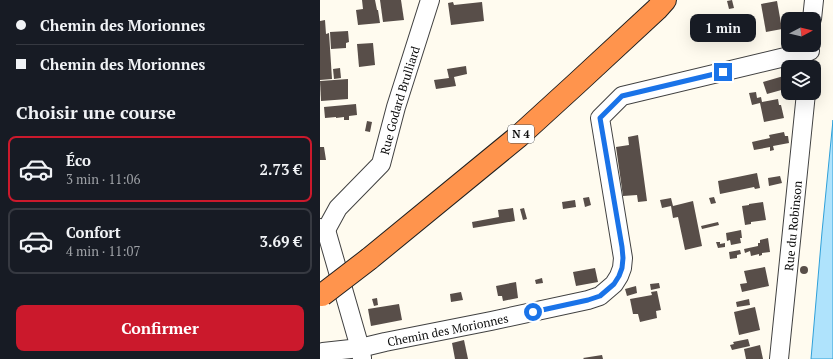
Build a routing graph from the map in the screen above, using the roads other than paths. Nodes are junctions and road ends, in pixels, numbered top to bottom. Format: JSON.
{"nodes":[{"id":1,"x":430,"y":0,"type":"edge"},
{"id":2,"x":651,"y":0,"type":"edge"},
{"id":3,"x":665,"y":0,"type":"edge"},
{"id":4,"x":814,"y":0,"type":"edge"},
{"id":5,"x":813,"y":12,"type":"edge"},
{"id":6,"x":809,"y":54,"type":"edge"},
{"id":7,"x":805,"y":100,"type":"edge"},
{"id":8,"x":323,"y":229,"type":"edge"},
{"id":9,"x":366,"y":254,"type":"junction"},
{"id":10,"x":321,"y":292,"type":"edge"},
{"id":11,"x":361,"y":353,"type":"edge"},
{"id":12,"x":320,"y":355,"type":"edge"},
{"id":13,"x":779,"y":359,"type":"edge"}],
"edges":[{"from":1,"to":8,"type":"street","name":"Rue Godard Brulliard"},
{"from":2,"to":9,"type":"highway","number":"N 4"},
{"from":3,"to":9,"type":"highway","number":"N 4"},
{"from":4,"to":5,"type":"street"},
{"from":6,"to":11,"type":"street","name":"Chemin des Morionnes"},
{"from":7,"to":13,"type":"street","name":"Rue du Robinson"},
{"from":8,"to":11,"type":"street"},
{"from":9,"to":10,"type":"highway","number":"N 4"},
{"from":11,"to":12,"type":"street"}]}
